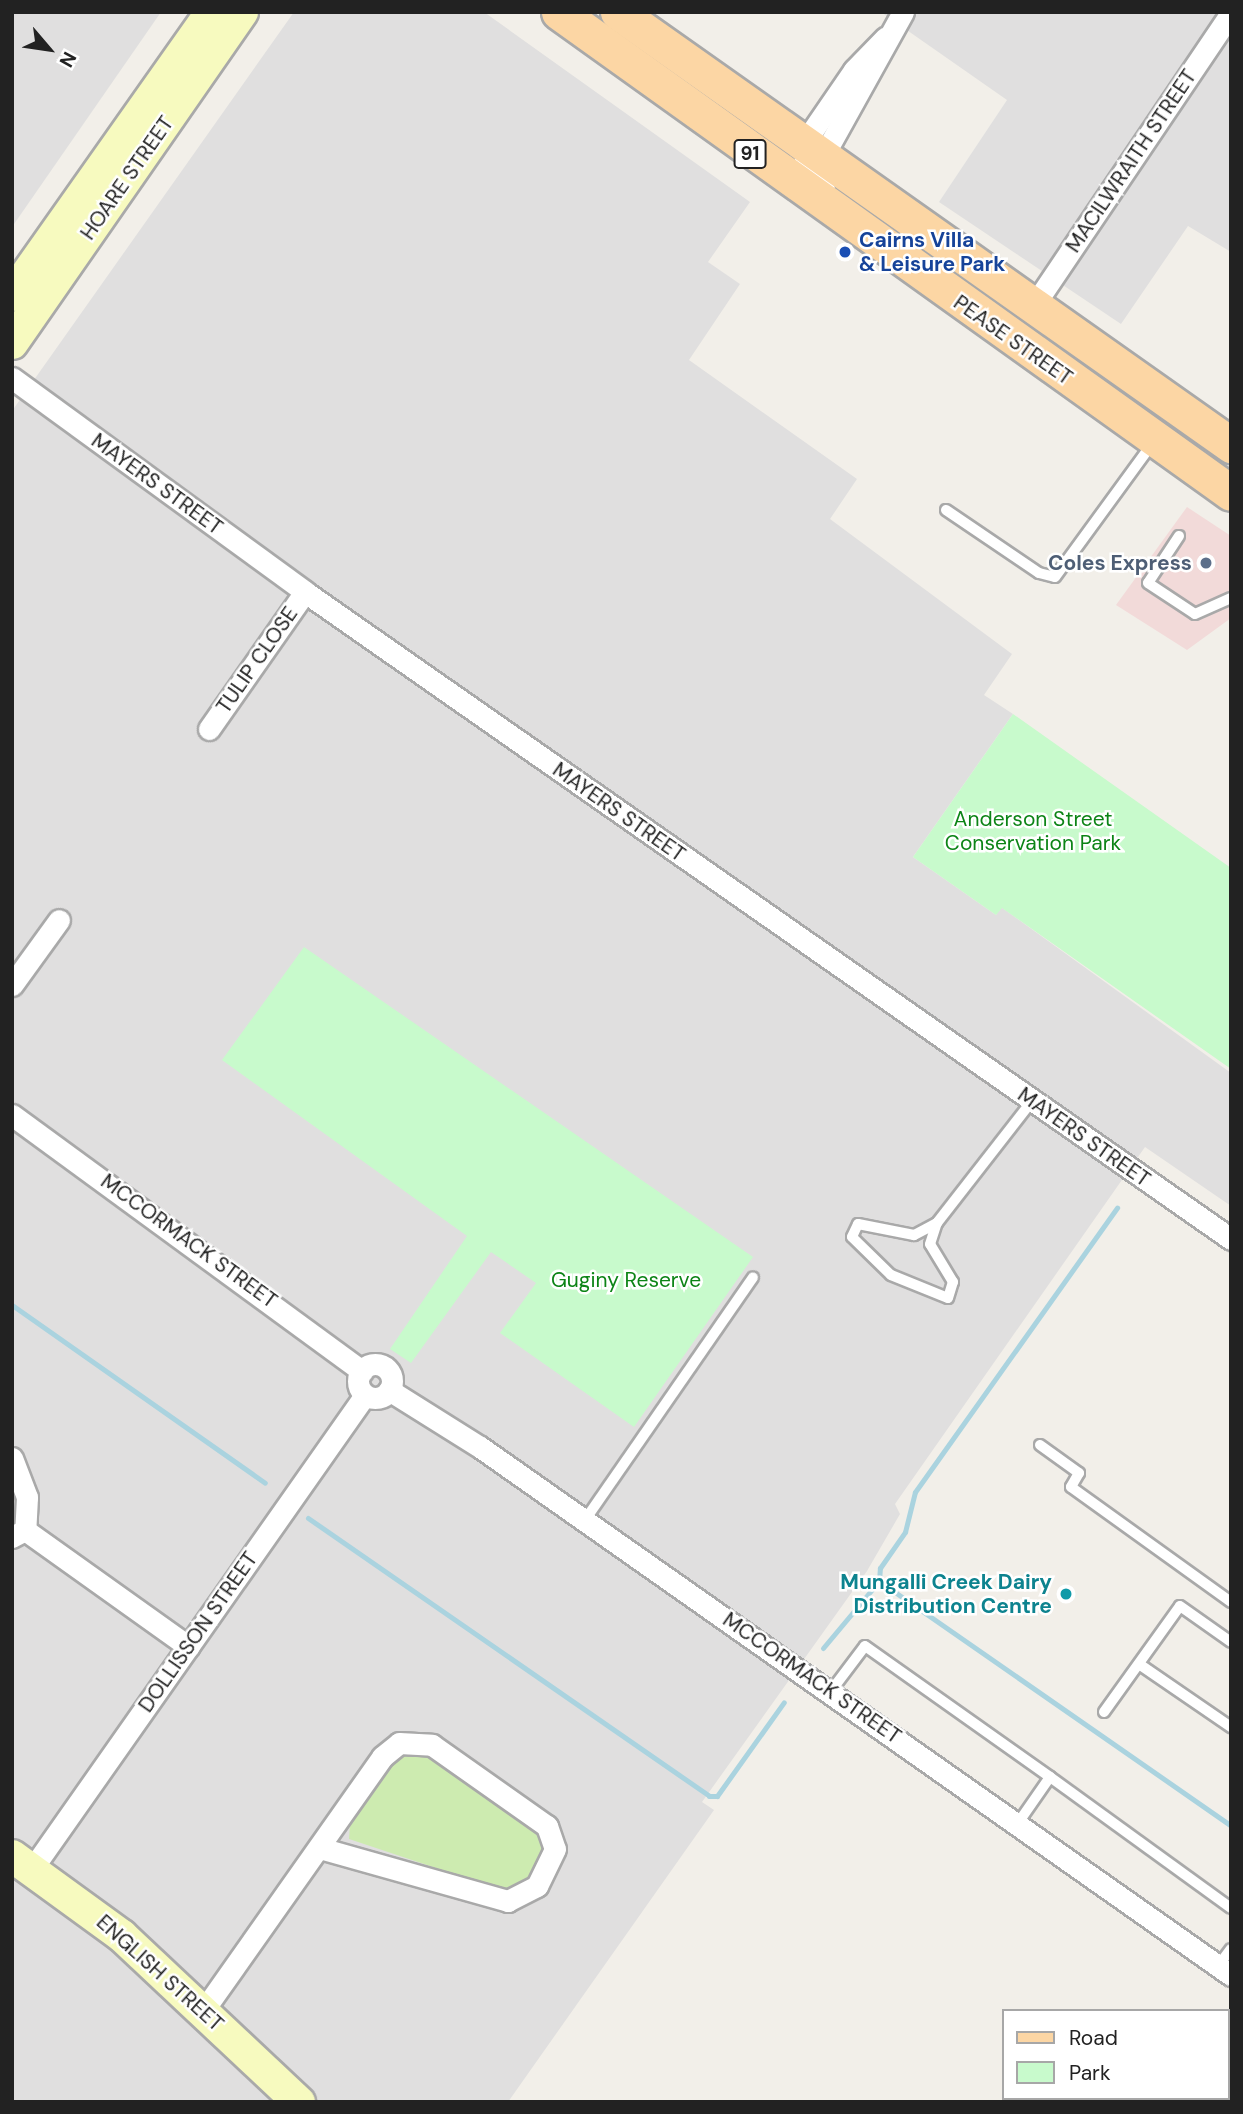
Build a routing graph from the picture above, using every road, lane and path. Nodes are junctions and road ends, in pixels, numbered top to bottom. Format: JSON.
{"nodes":[{"id":1,"x":212,"y":12,"type":"edge"},
{"id":2,"x":242,"y":12,"type":"edge"},
{"id":3,"x":559,"y":12,"type":"edge"},
{"id":4,"x":579,"y":12,"type":"edge"},
{"id":5,"x":593,"y":12,"type":"edge"},
{"id":6,"x":903,"y":12,"type":"edge"},
{"id":7,"x":1231,"y":13,"type":"edge"},
{"id":8,"x":629,"y":29,"type":"edge"},
{"id":9,"x":641,"y":76,"type":"junction"},
{"id":10,"x":811,"y":153,"type":"junction"},
{"id":11,"x":771,"y":169,"type":"junction"},
{"id":12,"x":944,"y":292,"type":"junction"},
{"id":13,"x":12,"y":295,"type":"edge"},
{"id":14,"x":1032,"y":308,"type":"junction"},
{"id":15,"x":12,"y":343,"type":"edge"},
{"id":16,"x":12,"y":378,"type":"edge"},
{"id":17,"x":1156,"y":439,"type":"junction"},
{"id":18,"x":1231,"y":445,"type":"edge"},
{"id":19,"x":1231,"y":493,"type":"edge"},
{"id":20,"x":946,"y":510,"type":"dead end"},
{"id":21,"x":1179,"y":536,"type":"dead end"},
{"id":22,"x":305,"y":592,"type":"junction"},
{"id":23,"x":1231,"y":598,"type":"edge"},
{"id":24,"x":209,"y":729,"type":"dead end"},
{"id":25,"x":59,"y":920,"type":"dead end"},
{"id":26,"x":12,"y":985,"type":"edge"},
{"id":27,"x":1032,"y":1101,"type":"junction"},
{"id":28,"x":12,"y":1115,"type":"edge"},
{"id":29,"x":937,"y":1223,"type":"junction"},
{"id":30,"x":1231,"y":1239,"type":"edge"},
{"id":31,"x":753,"y":1277,"type":"dead end"},
{"id":32,"x":362,"y":1371,"type":"junction"},
{"id":33,"x":389,"y":1390,"type":"junction"},
{"id":34,"x":365,"y":1395,"type":"junction"},
{"id":35,"x":1040,"y":1445,"type":"dead end"},
{"id":36,"x":12,"y":1458,"type":"edge"},
{"id":37,"x":585,"y":1520,"type":"junction"},
{"id":38,"x":19,"y":1533,"type":"edge"},
{"id":39,"x":1231,"y":1602,"type":"edge"},
{"id":40,"x":1231,"y":1642,"type":"edge"},
{"id":41,"x":189,"y":1647,"type":"junction"},
{"id":42,"x":1139,"y":1664,"type":"junction"},
{"id":43,"x":831,"y":1691,"type":"junction"},
{"id":44,"x":1104,"y":1712,"type":"dead end"},
{"id":45,"x":1231,"y":1727,"type":"edge"},
{"id":46,"x":1050,"y":1777,"type":"junction"},
{"id":47,"x":1018,"y":1823,"type":"junction"},
{"id":48,"x":319,"y":1848,"type":"junction"},
{"id":49,"x":22,"y":1863,"type":"edge"},
{"id":50,"x":1231,"y":1908,"type":"edge"},
{"id":51,"x":1227,"y":1963,"type":"edge"},
{"id":52,"x":203,"y":2011,"type":"junction"},
{"id":53,"x":283,"y":2096,"type":"edge"}],
"edges":[{"from":1,"to":13,"type":"main road","name":"HOARE STREET"},
{"from":2,"to":15,"type":"main road","name":"HOARE STREET"},
{"from":3,"to":9,"type":"main road","name":"PEASE STREET","number":"91"},
{"from":4,"to":8,"type":"main road"},
{"from":5,"to":8,"type":"main road"},
{"from":6,"to":10,"type":"street"},
{"from":7,"to":14,"type":"street","name":"MACILWRAITH STREET"},
{"from":8,"to":9,"type":"main road"},
{"from":8,"to":10,"type":"main road","name":"PEASE STREET","number":"91"},
{"from":8,"to":11,"type":"main road"},
{"from":9,"to":11,"type":"main road","name":"PEASE STREET","number":"91"},
{"from":10,"to":12,"type":"street"},
{"from":10,"to":14,"type":"main road","name":"PEASE STREET","number":"91"},
{"from":11,"to":12,"type":"main road","name":"PEASE STREET","number":"91"},
{"from":12,"to":17,"type":"main road","name":"PEASE STREET","number":"91"},
{"from":14,"to":18,"type":"main road","name":"PEASE STREET","number":"91"},
{"from":16,"to":22,"type":"street","name":"MAYERS STREET"},
{"from":17,"to":19,"type":"main road","name":"PEASE STREET","number":"91"},
{"from":17,"to":20,"type":"lane"},
{"from":21,"to":23,"type":"lane"},
{"from":22,"to":24,"type":"street","name":"TULIP CLOSE"},
{"from":22,"to":27,"type":"street","name":"MAYERS STREET"},
{"from":25,"to":26,"type":"street"},
{"from":27,"to":29,"type":"lane"},
{"from":27,"to":30,"type":"street","name":"MAYERS STREET"},
{"from":28,"to":32,"type":"street","name":"MCCORMACK STREET"},
{"from":29,"to":29,"type":"lane"},
{"from":31,"to":37,"type":"lane"},
{"from":32,"to":33,"type":"street"},
{"from":32,"to":34,"type":"street"},
{"from":33,"to":34,"type":"street"},
{"from":33,"to":37,"type":"street","name":"MCCORMACK STREET"},
{"from":34,"to":41,"type":"street","name":"DOLLISSON STREET"},
{"from":35,"to":39,"type":"lane"},
{"from":36,"to":38,"type":"street"},
{"from":37,"to":43,"type":"street","name":"MCCORMACK STREET"},
{"from":38,"to":41,"type":"street"},
{"from":40,"to":42,"type":"lane"},
{"from":41,"to":49,"type":"street","name":"DOLLISSON STREET"},
{"from":42,"to":44,"type":"lane"},
{"from":42,"to":45,"type":"lane"},
{"from":43,"to":46,"type":"lane"},
{"from":43,"to":47,"type":"street","name":"MCCORMACK STREET"},
{"from":46,"to":47,"type":"lane"},
{"from":46,"to":50,"type":"lane"},
{"from":47,"to":51,"type":"street","name":"MCCORMACK STREET"},
{"from":48,"to":48,"type":"street"},
{"from":48,"to":52,"type":"street"},
{"from":49,"to":52,"type":"main road","name":"ENGLISH STREET"},
{"from":52,"to":53,"type":"main road","name":"ENGLISH STREET"}]}
